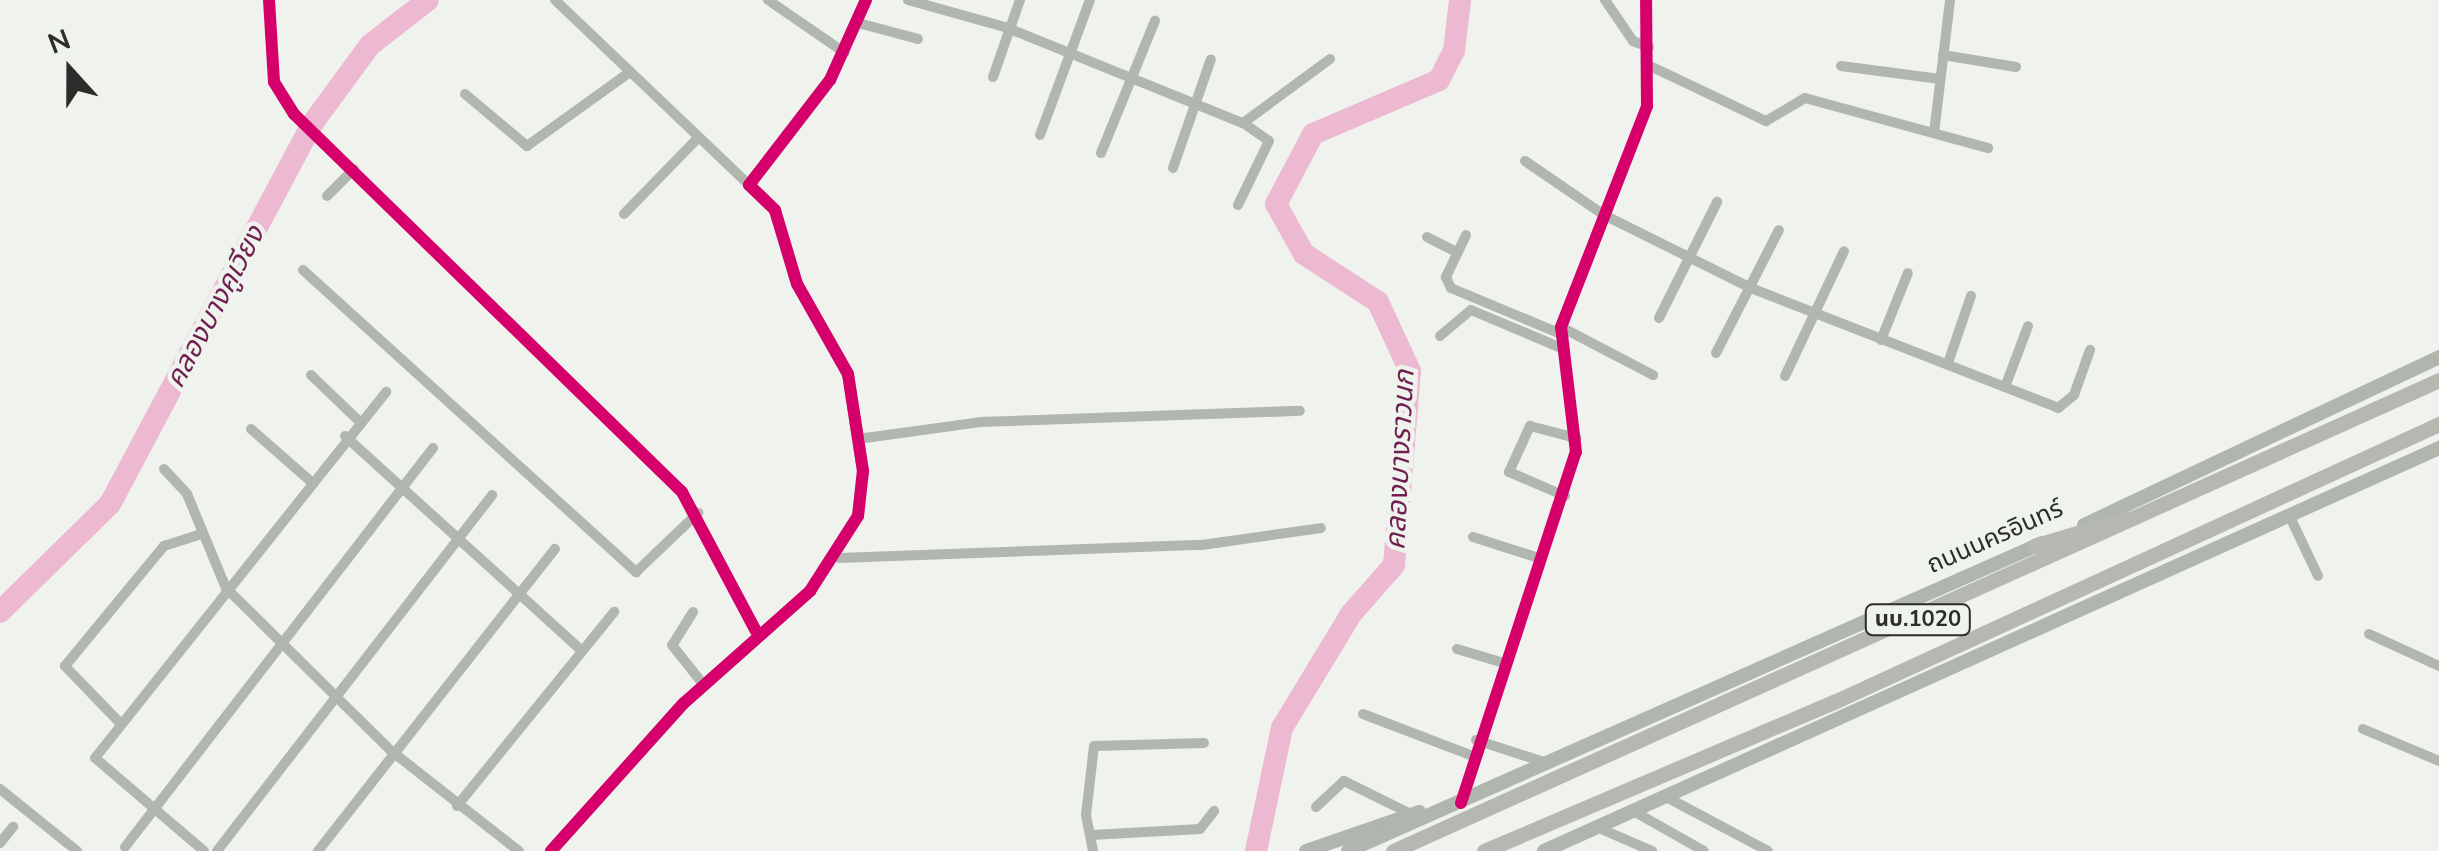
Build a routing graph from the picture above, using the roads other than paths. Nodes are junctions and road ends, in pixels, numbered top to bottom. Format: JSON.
{"nodes":[{"id":1,"x":269,"y":0,"type":"edge"},
{"id":2,"x":555,"y":0,"type":"edge"},
{"id":3,"x":768,"y":0,"type":"edge"},
{"id":4,"x":866,"y":0,"type":"edge"},
{"id":5,"x":908,"y":0,"type":"edge"},
{"id":6,"x":1020,"y":0,"type":"edge"},
{"id":7,"x":1090,"y":0,"type":"edge"},
{"id":8,"x":1605,"y":0,"type":"edge"},
{"id":9,"x":1646,"y":0,"type":"edge"},
{"id":10,"x":1950,"y":0,"type":"edge"},
{"id":11,"x":934,"y":2,"type":"edge"},
{"id":12,"x":1156,"y":21,"type":"dead end"},
{"id":13,"x":858,"y":23,"type":"junction"},
{"id":14,"x":1010,"y":30,"type":"junction"},
{"id":15,"x":918,"y":39,"type":"dead end"},
{"id":16,"x":1649,"y":47,"type":"junction"},
{"id":17,"x":1070,"y":53,"type":"junction"},
{"id":18,"x":846,"y":54,"type":"junction"},
{"id":19,"x":1943,"y":55,"type":"junction"},
{"id":20,"x":1330,"y":59,"type":"dead end"},
{"id":21,"x":1211,"y":60,"type":"dead end"},
{"id":22,"x":1648,"y":64,"type":"junction"},
{"id":23,"x":1841,"y":66,"type":"dead end"},
{"id":24,"x":2016,"y":66,"type":"dead end"},
{"id":25,"x":630,"y":72,"type":"junction"},
{"id":26,"x":993,"y":76,"type":"dead end"},
{"id":27,"x":1132,"y":76,"type":"junction"},
{"id":28,"x":1940,"y":79,"type":"junction"},
{"id":29,"x":465,"y":94,"type":"dead end"},
{"id":30,"x":1195,"y":102,"type":"junction"},
{"id":31,"x":1244,"y":123,"type":"junction"},
{"id":32,"x":1040,"y":134,"type":"dead end"},
{"id":33,"x":1934,"y":134,"type":"junction"},
{"id":34,"x":698,"y":137,"type":"junction"},
{"id":35,"x":1988,"y":148,"type":"dead end"},
{"id":36,"x":1101,"y":153,"type":"dead end"},
{"id":37,"x":1524,"y":161,"type":"dead end"},
{"id":38,"x":1173,"y":168,"type":"dead end"},
{"id":39,"x":354,"y":170,"type":"junction"},
{"id":40,"x":749,"y":185,"type":"junction"},
{"id":41,"x":327,"y":196,"type":"dead end"},
{"id":42,"x":1717,"y":202,"type":"dead end"},
{"id":43,"x":1238,"y":205,"type":"dead end"},
{"id":44,"x":624,"y":214,"type":"dead end"},
{"id":45,"x":1604,"y":215,"type":"junction"},
{"id":46,"x":1779,"y":230,"type":"dead end"},
{"id":47,"x":1466,"y":235,"type":"dead end"},
{"id":48,"x":1427,"y":238,"type":"dead end"},
{"id":49,"x":1844,"y":251,"type":"dead end"},
{"id":50,"x":1456,"y":252,"type":"junction"},
{"id":51,"x":1690,"y":258,"type":"junction"},
{"id":52,"x":304,"y":270,"type":"dead end"},
{"id":53,"x":1908,"y":273,"type":"dead end"},
{"id":54,"x":1750,"y":288,"type":"junction"},
{"id":55,"x":1971,"y":296,"type":"dead end"},
{"id":56,"x":1814,"y":310,"type":"junction"},
{"id":57,"x":1660,"y":318,"type":"dead end"},
{"id":58,"x":2028,"y":326,"type":"dead end"},
{"id":59,"x":1561,"y":330,"type":"junction"},
{"id":60,"x":1440,"y":336,"type":"dead end"},
{"id":61,"x":1881,"y":340,"type":"junction"},
{"id":62,"x":1559,"y":347,"type":"junction"},
{"id":63,"x":2090,"y":350,"type":"dead end"},
{"id":64,"x":1716,"y":353,"type":"dead end"},
{"id":65,"x":2439,"y":358,"type":"edge"},
{"id":66,"x":1948,"y":363,"type":"junction"},
{"id":67,"x":311,"y":374,"type":"dead end"},
{"id":68,"x":1653,"y":376,"type":"dead end"},
{"id":69,"x":1784,"y":376,"type":"dead end"},
{"id":70,"x":2439,"y":380,"type":"edge"},
{"id":71,"x":2005,"y":387,"type":"junction"},
{"id":72,"x":386,"y":392,"type":"dead end"},
{"id":73,"x":1300,"y":411,"type":"dead end"},
{"id":74,"x":358,"y":420,"type":"junction"},
{"id":75,"x":2439,"y":424,"type":"edge"},
{"id":76,"x":251,"y":429,"type":"dead end"},
{"id":77,"x":345,"y":436,"type":"junction"},
{"id":78,"x":1576,"y":438,"type":"junction"},
{"id":79,"x":858,"y":440,"type":"junction"},
{"id":80,"x":433,"y":448,"type":"dead end"},
{"id":81,"x":2439,"y":448,"type":"edge"},
{"id":82,"x":164,"y":469,"type":"dead end"},
{"id":83,"x":309,"y":480,"type":"junction"},
{"id":84,"x":400,"y":486,"type":"junction"},
{"id":85,"x":492,"y":494,"type":"dead end"},
{"id":86,"x":1565,"y":496,"type":"junction"},
{"id":87,"x":2187,"y":499,"type":"junction"},
{"id":88,"x":698,"y":513,"type":"junction"},
{"id":89,"x":2290,"y":517,"type":"junction"},
{"id":90,"x":1322,"y":528,"type":"dead end"},
{"id":91,"x":202,"y":534,"type":"junction"},
{"id":92,"x":1474,"y":537,"type":"dead end"},
{"id":93,"x":456,"y":538,"type":"junction"},
{"id":94,"x":2034,"y":546,"type":"junction"},
{"id":95,"x":555,"y":549,"type":"dead end"},
{"id":96,"x":840,"y":558,"type":"junction"},
{"id":97,"x":1542,"y":559,"type":"junction"},
{"id":98,"x":2318,"y":576,"type":"dead end"},
{"id":99,"x":226,"y":588,"type":"junction"},
{"id":100,"x":515,"y":594,"type":"junction"},
{"id":101,"x":614,"y":612,"type":"dead end"},
{"id":102,"x":693,"y":612,"type":"dead end"},
{"id":103,"x":756,"y":632,"type":"junction"},
{"id":104,"x":2369,"y":634,"type":"dead end"},
{"id":105,"x":277,"y":642,"type":"junction"},
{"id":106,"x":1457,"y":649,"type":"dead end"},
{"id":107,"x":582,"y":652,"type":"junction"},
{"id":108,"x":1504,"y":664,"type":"junction"},
{"id":109,"x":2439,"y":666,"type":"edge"},
{"id":110,"x":703,"y":684,"type":"junction"},
{"id":111,"x":330,"y":694,"type":"junction"},
{"id":112,"x":1363,"y":714,"type":"dead end"},
{"id":113,"x":119,"y":722,"type":"junction"},
{"id":114,"x":2362,"y":730,"type":"dead end"},
{"id":115,"x":1476,"y":740,"type":"junction"},
{"id":116,"x":1204,"y":743,"type":"dead end"},
{"id":117,"x":390,"y":750,"type":"junction"},
{"id":118,"x":1472,"y":756,"type":"junction"},
{"id":119,"x":2439,"y":760,"type":"edge"},
{"id":120,"x":1551,"y":764,"type":"junction"},
{"id":121,"x":0,"y":789,"type":"edge"},
{"id":122,"x":1668,"y":798,"type":"junction"},
{"id":123,"x":1458,"y":804,"type":"junction"},
{"id":124,"x":457,"y":806,"type":"junction"},
{"id":125,"x":1316,"y":808,"type":"dead end"},
{"id":126,"x":151,"y":809,"type":"junction"},
{"id":127,"x":1214,"y":810,"type":"dead end"},
{"id":128,"x":1634,"y":812,"type":"junction"},
{"id":129,"x":1411,"y":814,"type":"junction"},
{"id":130,"x":13,"y":826,"type":"dead end"},
{"id":131,"x":1599,"y":828,"type":"junction"},
{"id":132,"x":1091,"y":835,"type":"junction"},
{"id":133,"x":1678,"y":840,"type":"junction"},
{"id":134,"x":0,"y":843,"type":"edge"},
{"id":135,"x":125,"y":846,"type":"dead end"},
{"id":136,"x":1571,"y":846,"type":"edge"},
{"id":137,"x":1547,"y":850,"type":"edge"},
{"id":138,"x":77,"y":851,"type":"edge"},
{"id":139,"x":204,"y":851,"type":"edge"},
{"id":140,"x":216,"y":851,"type":"edge"},
{"id":141,"x":318,"y":851,"type":"edge"},
{"id":142,"x":519,"y":851,"type":"edge"},
{"id":143,"x":551,"y":851,"type":"edge"},
{"id":144,"x":1093,"y":851,"type":"edge"},
{"id":145,"x":1306,"y":851,"type":"edge"},
{"id":146,"x":1348,"y":851,"type":"edge"},
{"id":147,"x":1394,"y":851,"type":"edge"},
{"id":148,"x":1484,"y":851,"type":"edge"},
{"id":149,"x":1652,"y":851,"type":"edge"},
{"id":150,"x":1670,"y":851,"type":"edge"},
{"id":151,"x":1704,"y":851,"type":"edge"},
{"id":152,"x":1768,"y":851,"type":"edge"}],
"edges":[{"from":1,"to":39,"type":"street"},
{"from":2,"to":25,"type":"street"},
{"from":3,"to":18,"type":"street"},
{"from":4,"to":13,"type":"street"},
{"from":5,"to":11,"type":"street"},
{"from":6,"to":14,"type":"street"},
{"from":7,"to":17,"type":"street"},
{"from":8,"to":16,"type":"street"},
{"from":9,"to":16,"type":"street"},
{"from":10,"to":19,"type":"street"},
{"from":11,"to":14,"type":"street"},
{"from":12,"to":27,"type":"street"},
{"from":13,"to":15,"type":"street"},
{"from":13,"to":18,"type":"street"},
{"from":14,"to":17,"type":"street"},
{"from":14,"to":26,"type":"street"},
{"from":16,"to":22,"type":"street"},
{"from":17,"to":27,"type":"street"},
{"from":17,"to":32,"type":"street"},
{"from":18,"to":40,"type":"street"},
{"from":19,"to":24,"type":"street"},
{"from":19,"to":28,"type":"street"},
{"from":20,"to":31,"type":"street"},
{"from":21,"to":30,"type":"street"},
{"from":22,"to":33,"type":"street"},
{"from":22,"to":45,"type":"street"},
{"from":23,"to":28,"type":"street"},
{"from":25,"to":29,"type":"street"},
{"from":25,"to":34,"type":"street"},
{"from":27,"to":30,"type":"street"},
{"from":27,"to":36,"type":"street"},
{"from":28,"to":33,"type":"street"},
{"from":30,"to":31,"type":"street"},
{"from":30,"to":38,"type":"street"},
{"from":31,"to":43,"type":"street"},
{"from":33,"to":35,"type":"street"},
{"from":34,"to":40,"type":"street"},
{"from":34,"to":44,"type":"street"},
{"from":37,"to":45,"type":"street"},
{"from":39,"to":41,"type":"street"},
{"from":39,"to":88,"type":"street"},
{"from":40,"to":79,"type":"street"},
{"from":42,"to":51,"type":"street"},
{"from":45,"to":51,"type":"street"},
{"from":45,"to":59,"type":"street"},
{"from":46,"to":54,"type":"street"},
{"from":47,"to":50,"type":"street"},
{"from":48,"to":50,"type":"street"},
{"from":49,"to":56,"type":"street"},
{"from":50,"to":59,"type":"street"},
{"from":51,"to":54,"type":"street"},
{"from":51,"to":57,"type":"street"},
{"from":52,"to":88,"type":"street"},
{"from":53,"to":61,"type":"street"},
{"from":54,"to":56,"type":"street"},
{"from":54,"to":64,"type":"street"},
{"from":55,"to":66,"type":"street"},
{"from":56,"to":61,"type":"street"},
{"from":56,"to":69,"type":"street"},
{"from":58,"to":71,"type":"street"},
{"from":59,"to":62,"type":"street"},
{"from":59,"to":68,"type":"street"},
{"from":60,"to":62,"type":"street"},
{"from":61,"to":66,"type":"street"},
{"from":62,"to":78,"type":"street"},
{"from":63,"to":71,"type":"street"},
{"from":65,"to":94,"type":"main road","name":"ถนนนครอินทร์","number":"นบ.1020"},
{"from":66,"to":71,"type":"street"},
{"from":67,"to":74,"type":"street"},
{"from":70,"to":87,"type":"main road","name":"ถนนนครอินทร์","number":"นบ.1020"},
{"from":72,"to":74,"type":"street"},
{"from":73,"to":79,"type":"street"},
{"from":74,"to":77,"type":"street"},
{"from":75,"to":148,"type":"main road","number":"นบ.1020"},
{"from":76,"to":83,"type":"street"},
{"from":77,"to":83,"type":"street"},
{"from":77,"to":84,"type":"street"},
{"from":78,"to":86,"type":"street"},
{"from":78,"to":86,"type":"street"},
{"from":79,"to":96,"type":"street"},
{"from":80,"to":84,"type":"street"},
{"from":81,"to":89,"type":"main road","number":"นบ.1020"},
{"from":82,"to":91,"type":"street"},
{"from":83,"to":99,"type":"street"},
{"from":84,"to":93,"type":"street"},
{"from":84,"to":105,"type":"street"},
{"from":85,"to":93,"type":"street"},
{"from":86,"to":97,"type":"street"},
{"from":87,"to":94,"type":"main road"},
{"from":87,"to":147,"type":"main road","name":"ถนนนครอินทร์","number":"นบ.1020"},
{"from":88,"to":103,"type":"street"},
{"from":89,"to":98,"type":"street"},
{"from":89,"to":122,"type":"main road","number":"นบ.1020"},
{"from":90,"to":96,"type":"street"},
{"from":91,"to":99,"type":"street"},
{"from":91,"to":113,"type":"street"},
{"from":92,"to":97,"type":"street"},
{"from":93,"to":100,"type":"street"},
{"from":93,"to":111,"type":"street"},
{"from":94,"to":120,"type":"main road","name":"ถนนนครอินทร์","number":"นบ.1020"},
{"from":95,"to":100,"type":"street"},
{"from":96,"to":103,"type":"street"},
{"from":97,"to":108,"type":"street"},
{"from":99,"to":105,"type":"street"},
{"from":99,"to":113,"type":"street"},
{"from":100,"to":107,"type":"street"},
{"from":100,"to":117,"type":"street"},
{"from":101,"to":107,"type":"street"},
{"from":102,"to":110,"type":"street"},
{"from":103,"to":110,"type":"street"},
{"from":104,"to":109,"type":"street"},
{"from":105,"to":111,"type":"street"},
{"from":105,"to":126,"type":"street"},
{"from":106,"to":108,"type":"street"},
{"from":107,"to":124,"type":"street"},
{"from":108,"to":115,"type":"street"},
{"from":110,"to":143,"type":"street"},
{"from":111,"to":117,"type":"street"},
{"from":111,"to":140,"type":"street"},
{"from":112,"to":118,"type":"street"},
{"from":113,"to":126,"type":"street"},
{"from":114,"to":119,"type":"street"},
{"from":115,"to":118,"type":"street"},
{"from":115,"to":120,"type":"street"},
{"from":116,"to":132,"type":"street"},
{"from":117,"to":124,"type":"street"},
{"from":117,"to":141,"type":"street"},
{"from":118,"to":123,"type":"street"},
{"from":120,"to":123,"type":"main road","name":"ถนนนครอินทร์","number":"นบ.1020"},
{"from":121,"to":138,"type":"street"},
{"from":122,"to":128,"type":"main road","number":"นบ.1020"},
{"from":122,"to":152,"type":"street"},
{"from":123,"to":129,"type":"main road"},
{"from":123,"to":146,"type":"main road","name":"ถนนนครอินทร์","number":"นบ.1020"},
{"from":124,"to":142,"type":"street"},
{"from":125,"to":129,"type":"street"},
{"from":126,"to":135,"type":"street"},
{"from":126,"to":139,"type":"street"},
{"from":127,"to":132,"type":"street"},
{"from":128,"to":131,"type":"main road","number":"นบ.1020"},
{"from":128,"to":133,"type":"street"},
{"from":129,"to":145,"type":"main road"},
{"from":130,"to":134,"type":"street"},
{"from":131,"to":136,"type":"main road","number":"นบ.1020"},
{"from":131,"to":149,"type":"street"},
{"from":132,"to":144,"type":"street"},
{"from":133,"to":150,"type":"street"},
{"from":133,"to":151,"type":"street"},
{"from":136,"to":137,"type":"main road","number":"นบ.1020"}]}
